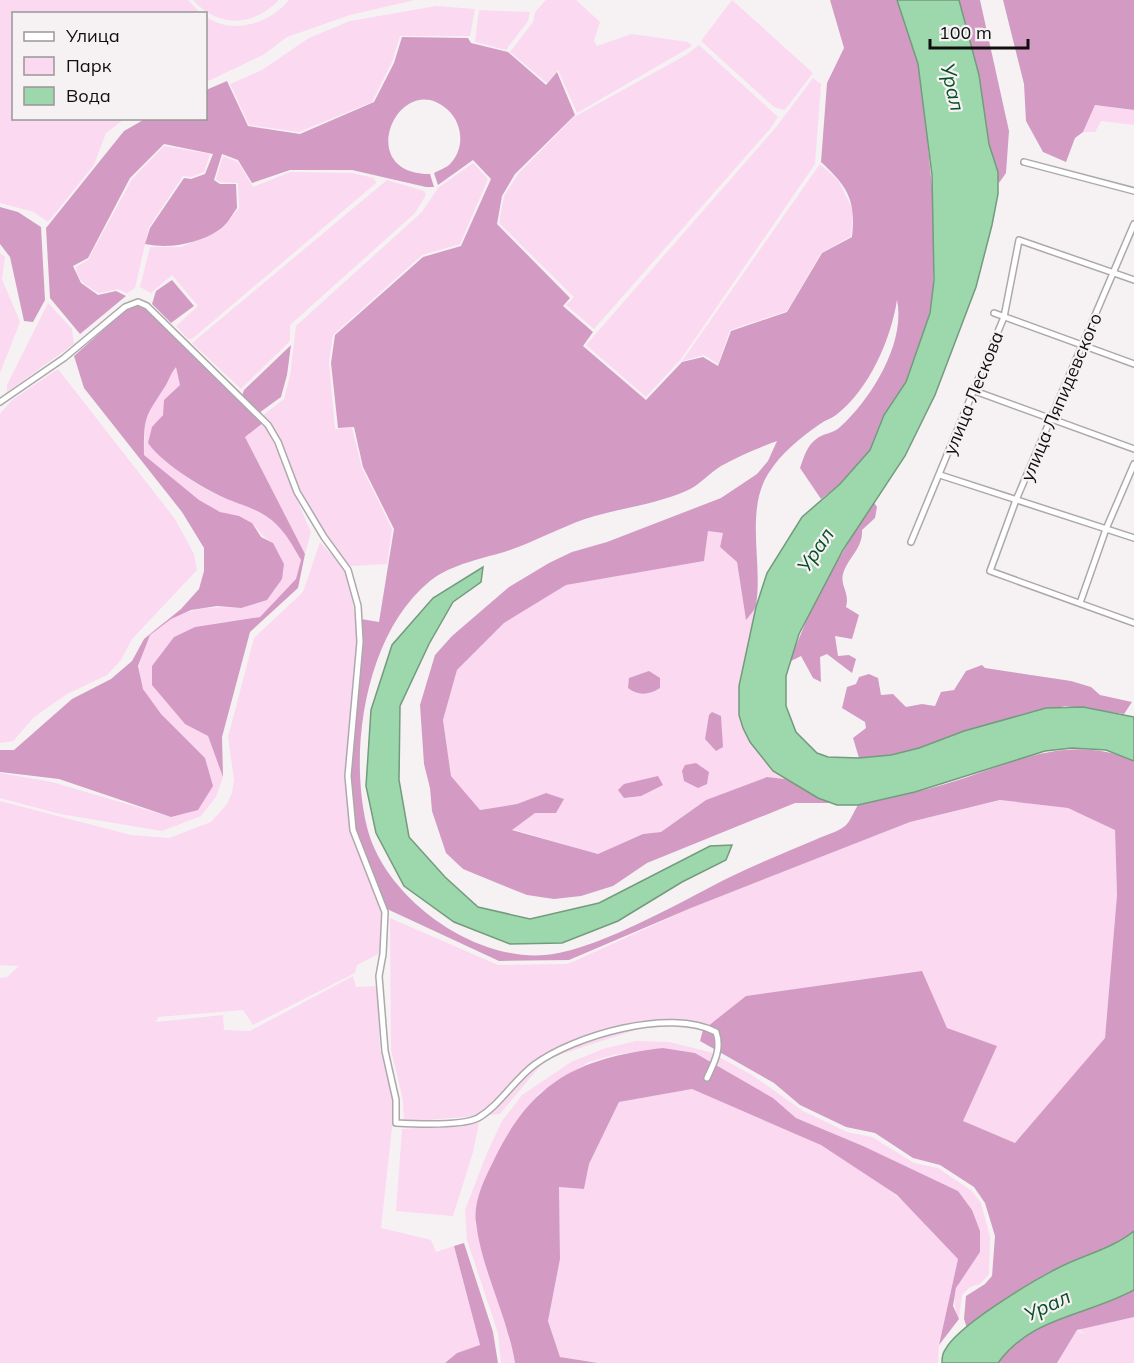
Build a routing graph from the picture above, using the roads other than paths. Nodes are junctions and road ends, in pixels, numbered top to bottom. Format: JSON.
{"nodes":[{"id":1,"x":1024,"y":162,"type":"dead end"},
{"id":2,"x":1134,"y":191,"type":"edge"},
{"id":3,"x":1134,"y":224,"type":"edge"},
{"id":4,"x":1114,"y":273,"type":"junction"},
{"id":5,"x":1134,"y":280,"type":"edge"},
{"id":6,"x":994,"y":313,"type":"dead end"},
{"id":7,"x":1004,"y":317,"type":"junction"},
{"id":8,"x":1084,"y":346,"type":"junction"},
{"id":9,"x":1134,"y":364,"type":"edge"},
{"id":10,"x":972,"y":390,"type":"junction"},
{"id":11,"x":0,"y":402,"type":"edge"},
{"id":12,"x":1052,"y":418,"type":"junction"},
{"id":13,"x":1134,"y":449,"type":"edge"},
{"id":14,"x":1134,"y":464,"type":"edge"},
{"id":15,"x":940,"y":476,"type":"junction"},
{"id":16,"x":1017,"y":501,"type":"junction"},
{"id":17,"x":1106,"y":529,"type":"junction"},
{"id":18,"x":1134,"y":538,"type":"edge"},
{"id":19,"x":911,"y":542,"type":"dead end"},
{"id":20,"x":1080,"y":603,"type":"junction"},
{"id":21,"x":1134,"y":623,"type":"edge"},
{"id":22,"x":706,"y":1078,"type":"dead end"}],
"edges":[{"from":1,"to":2,"type":"street"},
{"from":3,"to":4,"type":"street","name":"улица Ляпидевского"},
{"from":4,"to":5,"type":"street"},
{"from":4,"to":7,"type":"street","name":"улица Лескова"},
{"from":4,"to":8,"type":"street","name":"улица Ляпидевского"},
{"from":6,"to":7,"type":"street"},
{"from":7,"to":8,"type":"street"},
{"from":7,"to":10,"type":"street","name":"улица Лескова"},
{"from":8,"to":9,"type":"street"},
{"from":8,"to":12,"type":"street","name":"улица Ляпидевского"},
{"from":10,"to":12,"type":"street"},
{"from":10,"to":15,"type":"street","name":"улица Лескова"},
{"from":11,"to":22,"type":"street"},
{"from":12,"to":13,"type":"street"},
{"from":12,"to":16,"type":"street","name":"улица Ляпидевского"},
{"from":14,"to":17,"type":"street"},
{"from":15,"to":16,"type":"street"},
{"from":15,"to":19,"type":"street","name":"улица Лескова"},
{"from":16,"to":17,"type":"street"},
{"from":16,"to":20,"type":"street","name":"улица Ляпидевского"},
{"from":17,"to":18,"type":"street"},
{"from":17,"to":20,"type":"street"},
{"from":20,"to":21,"type":"street"}]}
